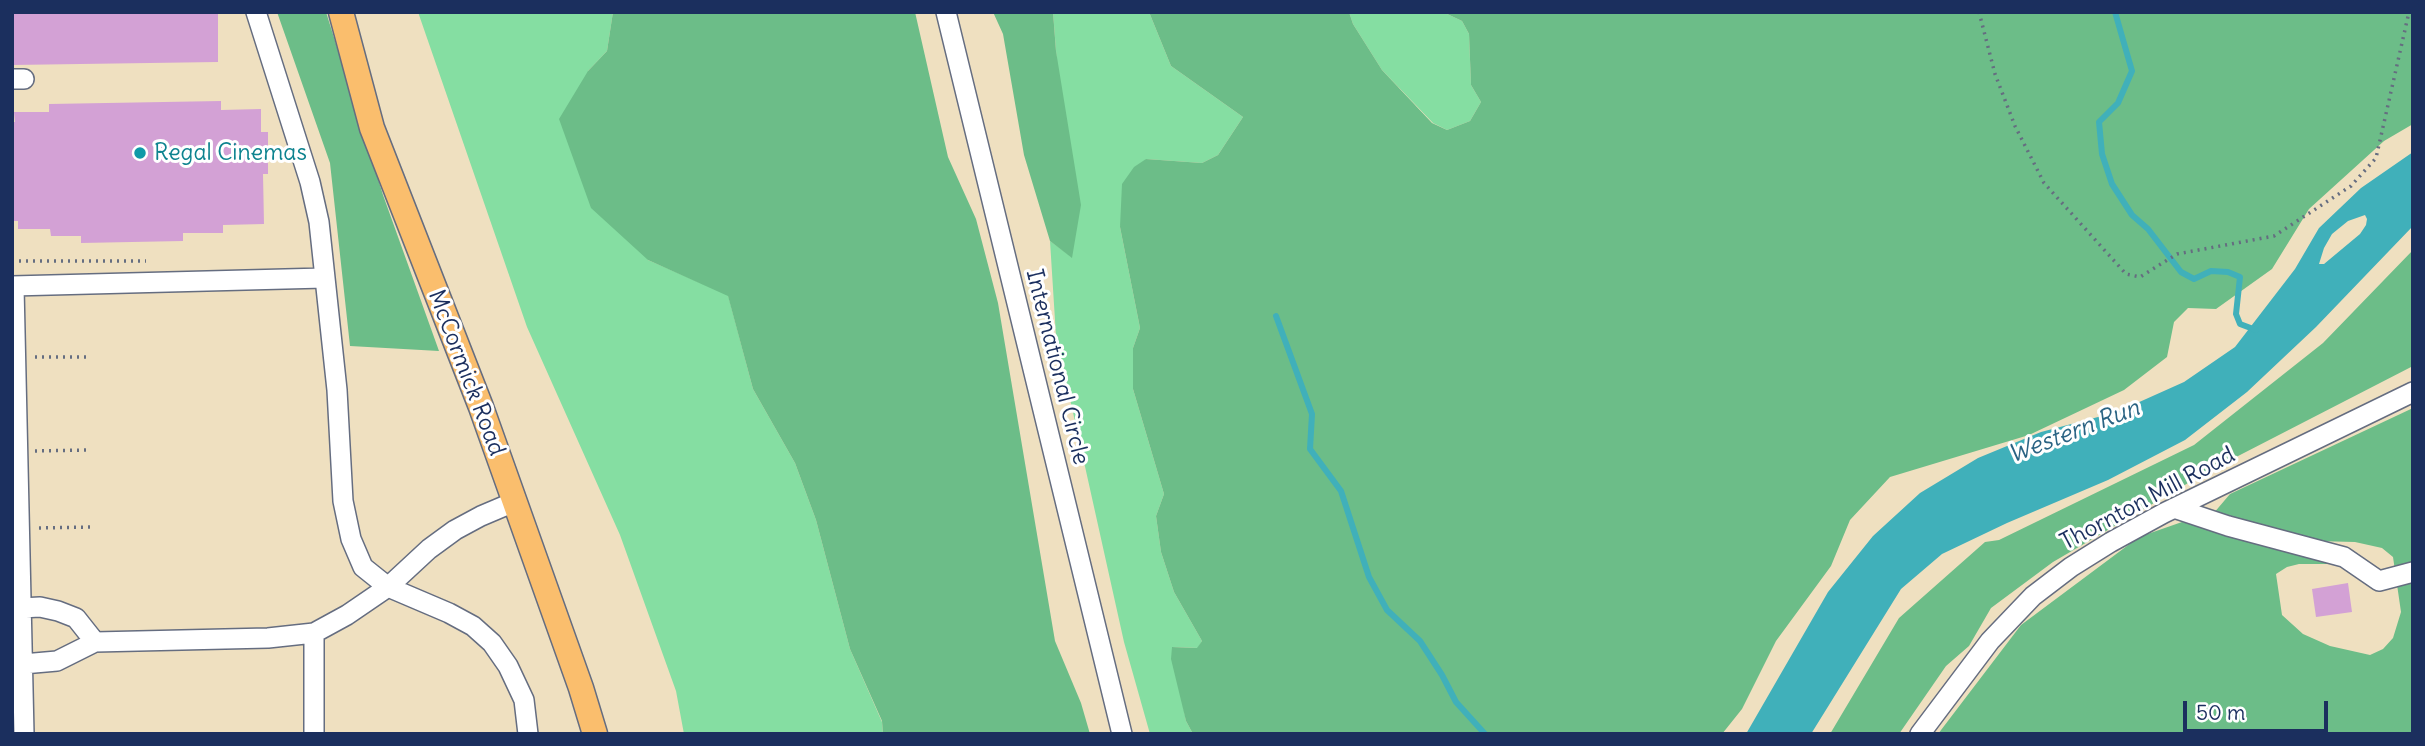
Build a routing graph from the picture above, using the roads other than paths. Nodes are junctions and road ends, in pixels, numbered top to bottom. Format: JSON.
{"nodes":[{"id":1,"x":257,"y":12,"type":"edge"},
{"id":2,"x":341,"y":12,"type":"edge"},
{"id":3,"x":946,"y":12,"type":"edge"},
{"id":4,"x":324,"y":278,"type":"junction"},
{"id":5,"x":13,"y":286,"type":"edge"},
{"id":6,"x":2413,"y":392,"type":"edge"},
{"id":7,"x":514,"y":502,"type":"junction"},
{"id":8,"x":2174,"y":508,"type":"junction"},
{"id":9,"x":2413,"y":572,"type":"edge"},
{"id":10,"x":388,"y":587,"type":"junction"},
{"id":11,"x":21,"y":608,"type":"junction"},
{"id":12,"x":314,"y":633,"type":"junction"},
{"id":13,"x":95,"y":642,"type":"junction"},
{"id":14,"x":23,"y":664,"type":"junction"},
{"id":15,"x":24,"y":734,"type":"edge"},
{"id":16,"x":314,"y":734,"type":"edge"},
{"id":17,"x":528,"y":734,"type":"edge"},
{"id":18,"x":595,"y":734,"type":"edge"},
{"id":19,"x":1122,"y":734,"type":"edge"},
{"id":20,"x":1920,"y":734,"type":"edge"}],
"edges":[{"from":1,"to":4,"type":"street"},
{"from":2,"to":7,"type":"main road","name":"McCormick Road"},
{"from":3,"to":19,"type":"street","name":"International Circle"},
{"from":4,"to":5,"type":"street"},
{"from":4,"to":10,"type":"street"},
{"from":5,"to":11,"type":"street"},
{"from":6,"to":8,"type":"street","name":"Thornton Mill Road"},
{"from":7,"to":10,"type":"street"},
{"from":7,"to":18,"type":"main road","name":"McCormick Road"},
{"from":8,"to":9,"type":"street"},
{"from":8,"to":20,"type":"street","name":"Thornton Mill Road"},
{"from":10,"to":12,"type":"street"},
{"from":10,"to":17,"type":"street"},
{"from":11,"to":13,"type":"street"},
{"from":11,"to":14,"type":"street"},
{"from":12,"to":13,"type":"street"},
{"from":12,"to":16,"type":"street"},
{"from":13,"to":14,"type":"street"},
{"from":14,"to":15,"type":"street"}]}
